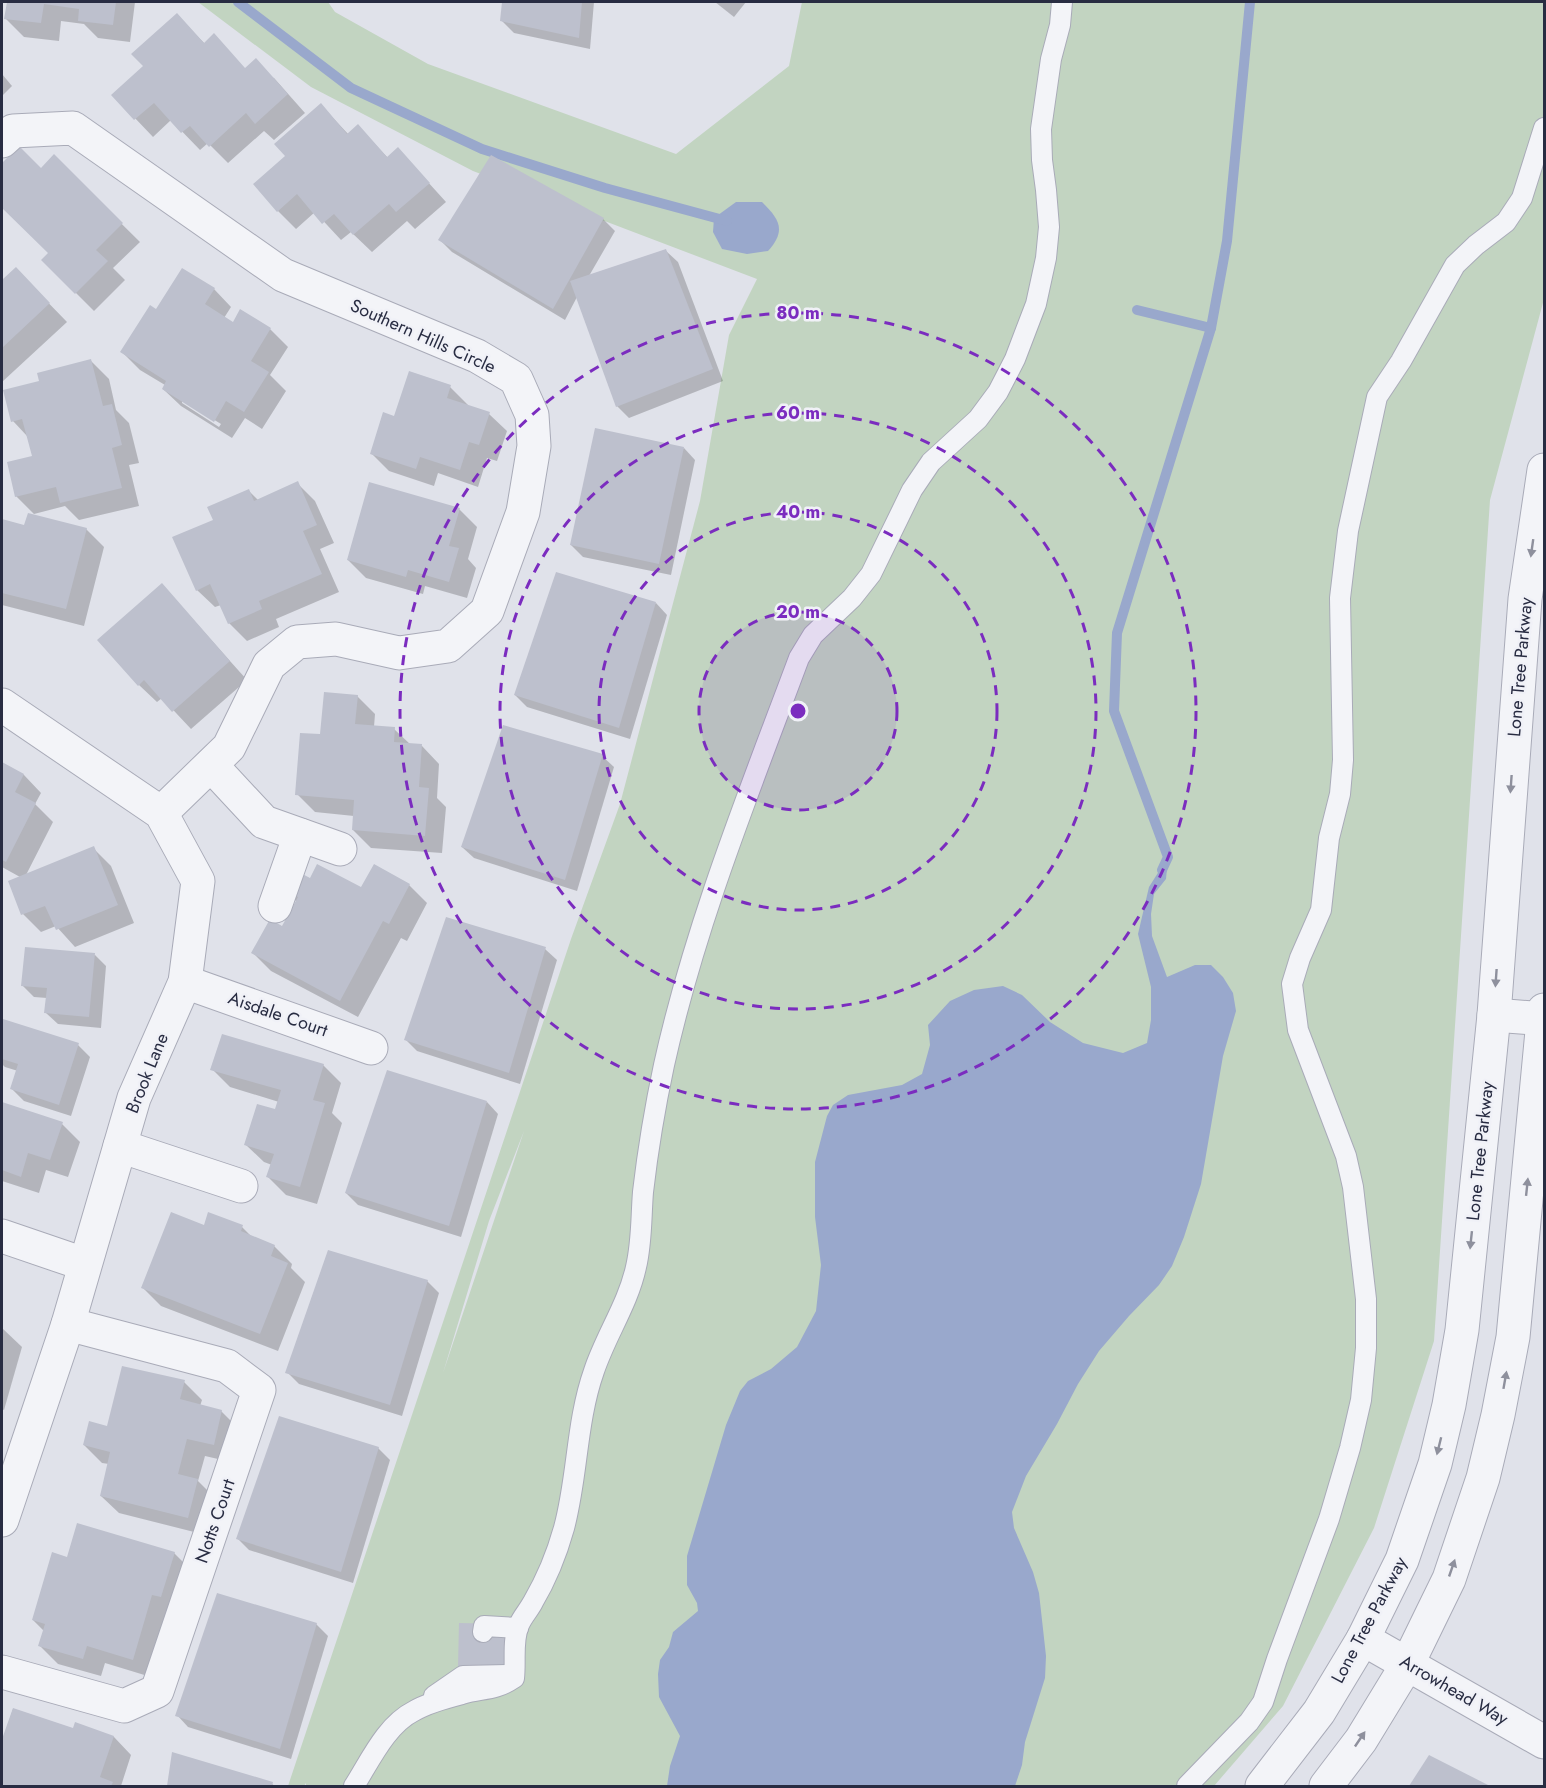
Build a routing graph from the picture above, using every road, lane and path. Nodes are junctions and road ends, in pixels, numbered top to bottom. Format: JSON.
{"nodes":[{"id":1,"x":1062,"y":2,"type":"edge"},
{"id":2,"x":1545,"y":128,"type":"edge"},
{"id":3,"x":2,"y":141,"type":"edge"},
{"id":4,"x":1545,"y":470,"type":"edge"},
{"id":5,"x":2,"y":705,"type":"edge"},
{"id":6,"x":211,"y":765,"type":"junction"},
{"id":7,"x":161,"y":813,"type":"junction"},
{"id":8,"x":300,"y":835,"type":"junction"},
{"id":9,"x":340,"y":849,"type":"dead end"},
{"id":10,"x":275,"y":906,"type":"dead end"},
{"id":11,"x":185,"y":982,"type":"junction"},
{"id":12,"x":1545,"y":1010,"type":"edge"},
{"id":13,"x":1494,"y":1015,"type":"junction"},
{"id":14,"x":1544,"y":1019,"type":"edge"},
{"id":15,"x":371,"y":1048,"type":"dead end"},
{"id":16,"x":120,"y":1146,"type":"junction"},
{"id":17,"x":242,"y":1186,"type":"dead end"},
{"id":18,"x":2,"y":1236,"type":"edge"},
{"id":19,"x":84,"y":1264,"type":"junction"},
{"id":20,"x":68,"y":1324,"type":"junction"},
{"id":21,"x":2,"y":1520,"type":"edge"},
{"id":22,"x":518,"y":1628,"type":"junction"},
{"id":23,"x":483,"y":1632,"type":"dead end"},
{"id":24,"x":1363,"y":1639,"type":"junction"},
{"id":25,"x":1408,"y":1663,"type":"junction"},
{"id":26,"x":2,"y":1672,"type":"edge"},
{"id":27,"x":1545,"y":1742,"type":"edge"},
{"id":28,"x":354,"y":1786,"type":"edge"},
{"id":29,"x":1187,"y":1786,"type":"edge"},
{"id":30,"x":1262,"y":1786,"type":"edge"},
{"id":31,"x":1326,"y":1786,"type":"edge"}],
"edges":[{"from":1,"to":22,"type":"lane"},
{"from":2,"to":29,"type":"lane"},
{"from":3,"to":6,"type":"street","name":"Southern Hills Circle"},
{"from":4,"to":13,"type":"street","name":"Lone Tree Parkway","one_way":true},
{"from":5,"to":7,"type":"street","name":"Brook Lane"},
{"from":6,"to":7,"type":"street","name":"Southern Hills Circle"},
{"from":6,"to":8,"type":"street"},
{"from":7,"to":11,"type":"street","name":"Brook Lane"},
{"from":8,"to":9,"type":"street"},
{"from":8,"to":10,"type":"street"},
{"from":11,"to":15,"type":"street","name":"Aisdale Court"},
{"from":11,"to":16,"type":"street","name":"Brook Lane"},
{"from":12,"to":14,"type":"street"},
{"from":13,"to":14,"type":"street"},
{"from":13,"to":24,"type":"street","name":"Lone Tree Parkway","one_way":true},
{"from":25,"to":14,"type":"street","one_way":true},
{"from":16,"to":17,"type":"street"},
{"from":16,"to":19,"type":"street","name":"Brook Lane"},
{"from":18,"to":19,"type":"street"},
{"from":19,"to":20,"type":"street","name":"Brook Lane"},
{"from":20,"to":21,"type":"street","name":"Brook Lane"},
{"from":20,"to":26,"type":"street","name":"Notts Court"},
{"from":22,"to":23,"type":"lane"},
{"from":22,"to":28,"type":"lane"},
{"from":24,"to":25,"type":"street","name":"Arrowhead Way"},
{"from":24,"to":30,"type":"street","name":"Lone Tree Parkway"},
{"from":25,"to":27,"type":"street","name":"Arrowhead Way"},
{"from":31,"to":25,"type":"street","one_way":true}]}
